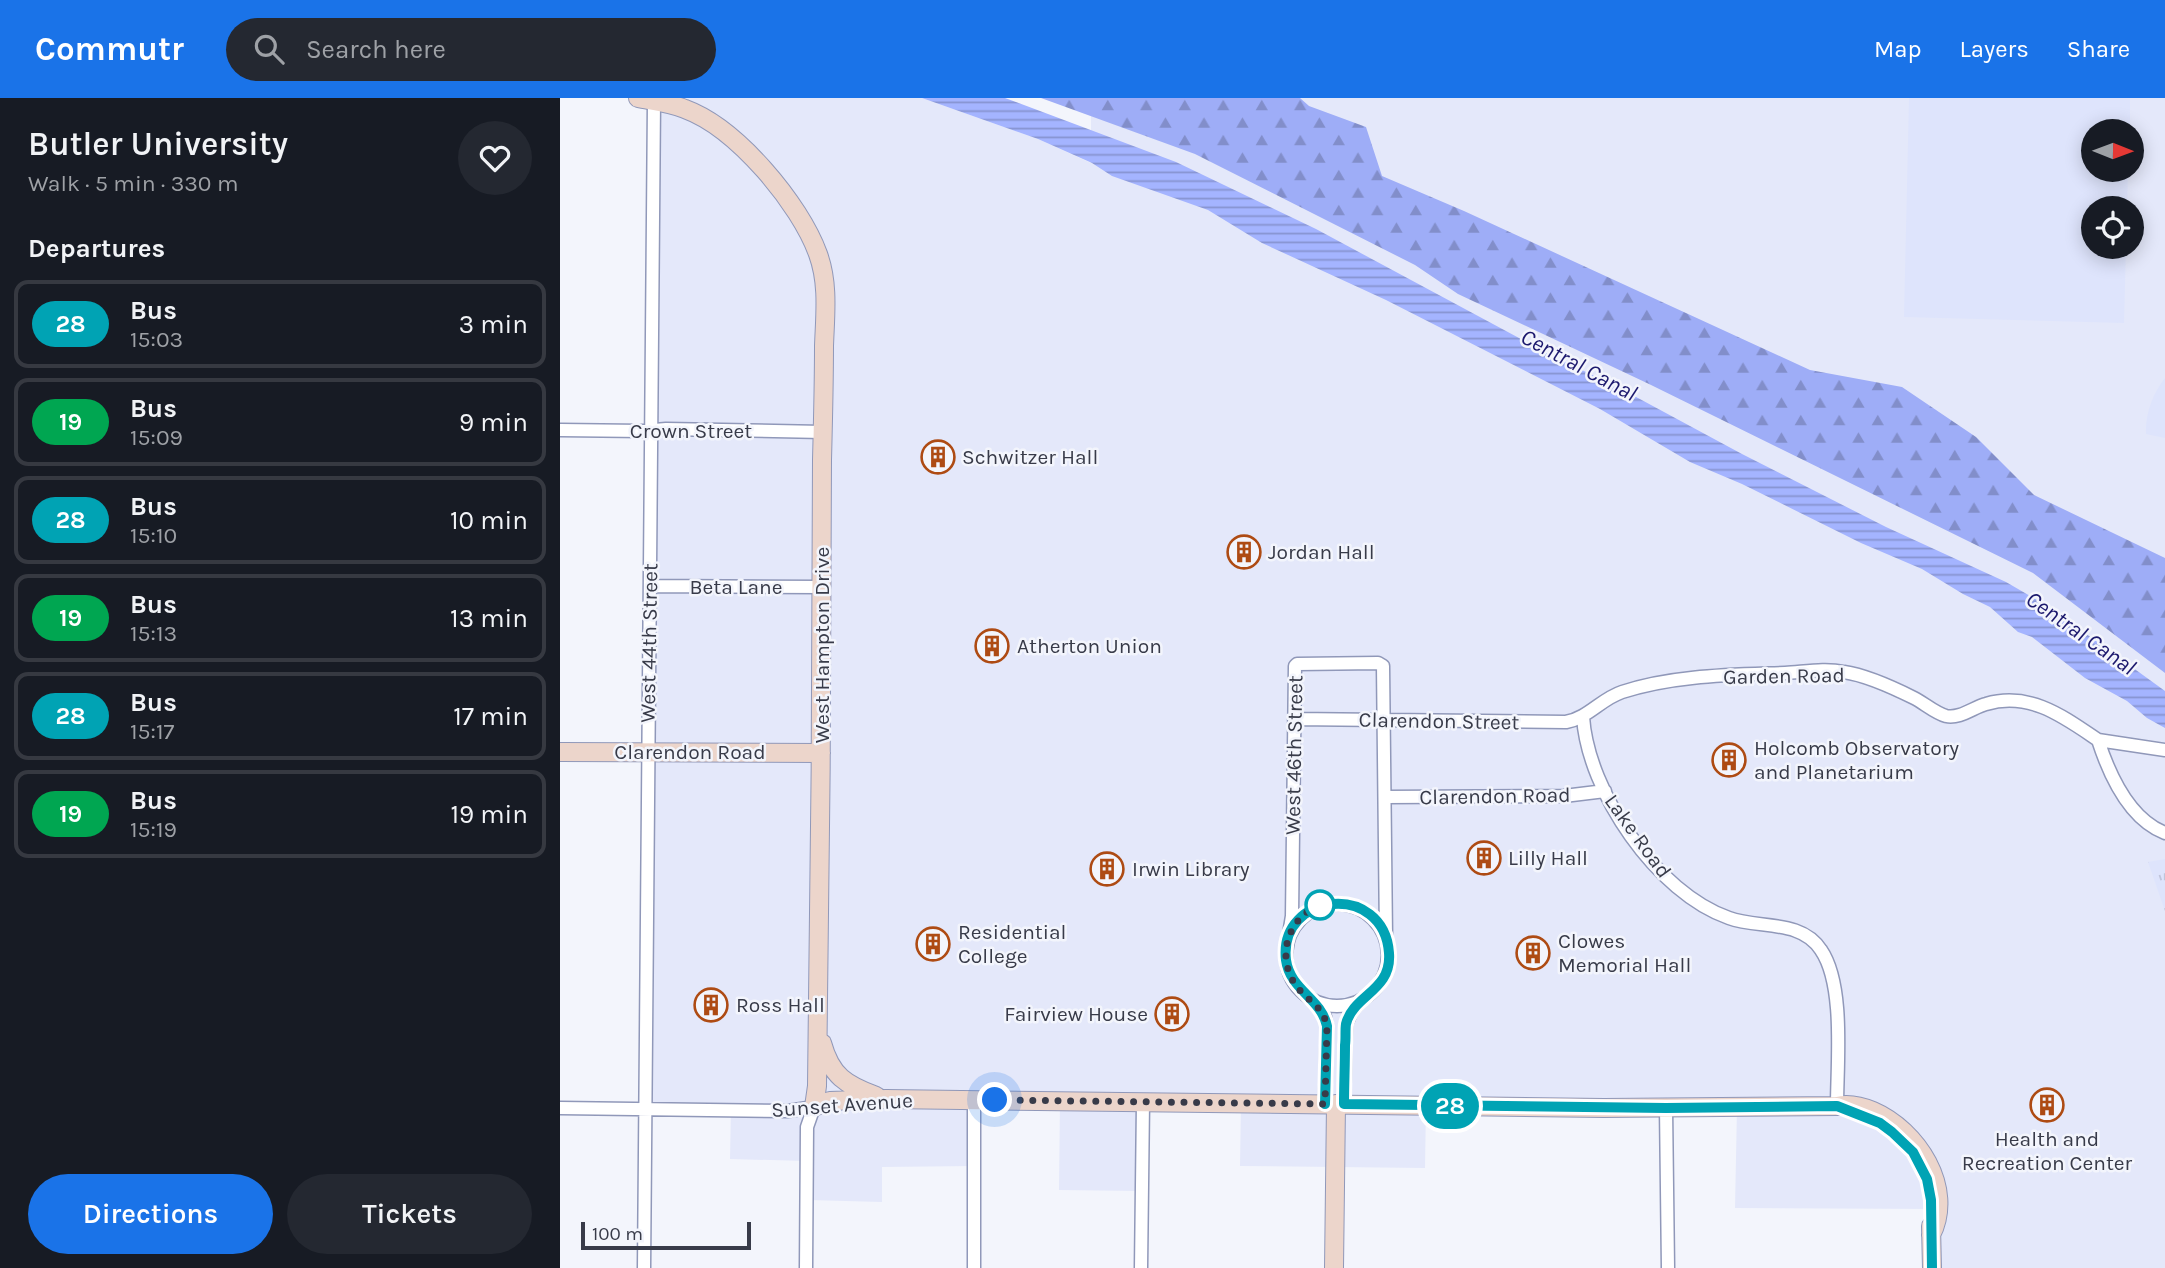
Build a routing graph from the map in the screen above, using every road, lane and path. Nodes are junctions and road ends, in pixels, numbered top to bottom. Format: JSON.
{"nodes":[{"id":1,"x":646,"y":100,"type":"edge"},
{"id":2,"x":560,"y":430,"type":"edge"},
{"id":3,"x":652,"y":430,"type":"junction"},
{"id":4,"x":822,"y":432,"type":"junction"},
{"id":5,"x":650,"y":586,"type":"junction"},
{"id":6,"x":822,"y":587,"type":"junction"},
{"id":7,"x":1583,"y":716,"type":"junction"},
{"id":8,"x":1294,"y":719,"type":"junction"},
{"id":9,"x":1384,"y":720,"type":"junction"},
{"id":10,"x":2098,"y":740,"type":"junction"},
{"id":11,"x":2165,"y":750,"type":"edge"},
{"id":12,"x":560,"y":752,"type":"edge"},
{"id":13,"x":648,"y":752,"type":"junction"},
{"id":14,"x":821,"y":753,"type":"junction"},
{"id":15,"x":1605,"y":792,"type":"junction"},
{"id":16,"x":1385,"y":797,"type":"junction"},
{"id":17,"x":2165,"y":833,"type":"edge"},
{"id":18,"x":1386,"y":937,"type":"junction"},
{"id":19,"x":1286,"y":953,"type":"junction"},
{"id":20,"x":1364,"y":998,"type":"junction"},
{"id":21,"x":1313,"y":1000,"type":"junction"},
{"id":22,"x":818,"y":1030,"type":"junction"},
{"id":23,"x":886,"y":1099,"type":"junction"},
{"id":24,"x":974,"y":1099,"type":"junction"},
{"id":25,"x":1143,"y":1102,"type":"junction"},
{"id":26,"x":1335,"y":1104,"type":"junction"},
{"id":27,"x":1837,"y":1106,"type":"junction"},
{"id":28,"x":814,"y":1107,"type":"junction"},
{"id":29,"x":560,"y":1108,"type":"edge"},
{"id":30,"x":1666,"y":1108,"type":"junction"},
{"id":31,"x":646,"y":1109,"type":"junction"},
{"id":32,"x":644,"y":1268,"type":"edge"},
{"id":33,"x":806,"y":1268,"type":"edge"},
{"id":34,"x":974,"y":1268,"type":"edge"},
{"id":35,"x":1141,"y":1268,"type":"edge"},
{"id":36,"x":1334,"y":1268,"type":"edge"},
{"id":37,"x":1668,"y":1268,"type":"edge"},
{"id":38,"x":1932,"y":1268,"type":"edge"}],
"edges":[{"from":1,"to":3,"type":"street","name":"West 44th Street"},
{"from":1,"to":4,"type":"street","name":"West Hampton Drive"},
{"from":2,"to":3,"type":"street","name":"Crown Street"},
{"from":3,"to":4,"type":"street","name":"Crown Street"},
{"from":3,"to":5,"type":"street","name":"West 44th Street"},
{"from":4,"to":6,"type":"street","name":"West Hampton Drive"},
{"from":5,"to":6,"type":"street","name":"Beta Lane"},
{"from":5,"to":13,"type":"street","name":"West 44th Street"},
{"from":6,"to":14,"type":"street","name":"West Hampton Drive"},
{"from":7,"to":9,"type":"street","name":"Clarendon Street"},
{"from":7,"to":10,"type":"street","name":"Garden Road"},
{"from":7,"to":15,"type":"street","name":"Lake Road"},
{"from":8,"to":9,"type":"street","name":"Clarendon Street"},
{"from":8,"to":9,"type":"street","name":"West 46th Street"},
{"from":8,"to":19,"type":"street","name":"West 46th Street"},
{"from":9,"to":16,"type":"street","name":"West 46th Street"},
{"from":10,"to":11,"type":"street","name":"Garden Road"},
{"from":10,"to":17,"type":"street"},
{"from":12,"to":13,"type":"street","name":"Clarendon Road"},
{"from":13,"to":14,"type":"street","name":"Clarendon Road"},
{"from":13,"to":31,"type":"street","name":"West 44th Street"},
{"from":14,"to":22,"type":"street","name":"West Hampton Drive"},
{"from":15,"to":16,"type":"street","name":"Clarendon Road"},
{"from":15,"to":27,"type":"street","name":"Lake Road"},
{"from":16,"to":18,"type":"street","name":"West 46th Street"},
{"from":18,"to":19,"type":"street"},
{"from":18,"to":20,"type":"street","name":"West 46th Street"},
{"from":19,"to":21,"type":"street","name":"West 46th Street"},
{"from":20,"to":21,"type":"street"},
{"from":20,"to":26,"type":"street","name":"West 46th Street"},
{"from":21,"to":26,"type":"street","name":"West 46th Street"},
{"from":22,"to":23,"type":"street"},
{"from":22,"to":28,"type":"street","name":"West Hampton Drive"},
{"from":23,"to":24,"type":"street","name":"Sunset Avenue"},
{"from":23,"to":28,"type":"street","name":"Sunset Avenue"},
{"from":24,"to":25,"type":"street","name":"Sunset Avenue"},
{"from":24,"to":34,"type":"street"},
{"from":25,"to":26,"type":"street","name":"Sunset Avenue"},
{"from":25,"to":35,"type":"street"},
{"from":26,"to":30,"type":"street","name":"Sunset Avenue"},
{"from":26,"to":36,"type":"street","name":"West 46th Street"},
{"from":27,"to":30,"type":"street","name":"Sunset Avenue"},
{"from":27,"to":38,"type":"street","name":"Sunset Avenue"},
{"from":28,"to":31,"type":"street","name":"Sunset Avenue"},
{"from":28,"to":33,"type":"street","name":"West Hampton Drive"},
{"from":29,"to":31,"type":"street","name":"Sunset Avenue"},
{"from":30,"to":37,"type":"street"},
{"from":31,"to":32,"type":"street","name":"West 44th Street"}]}
